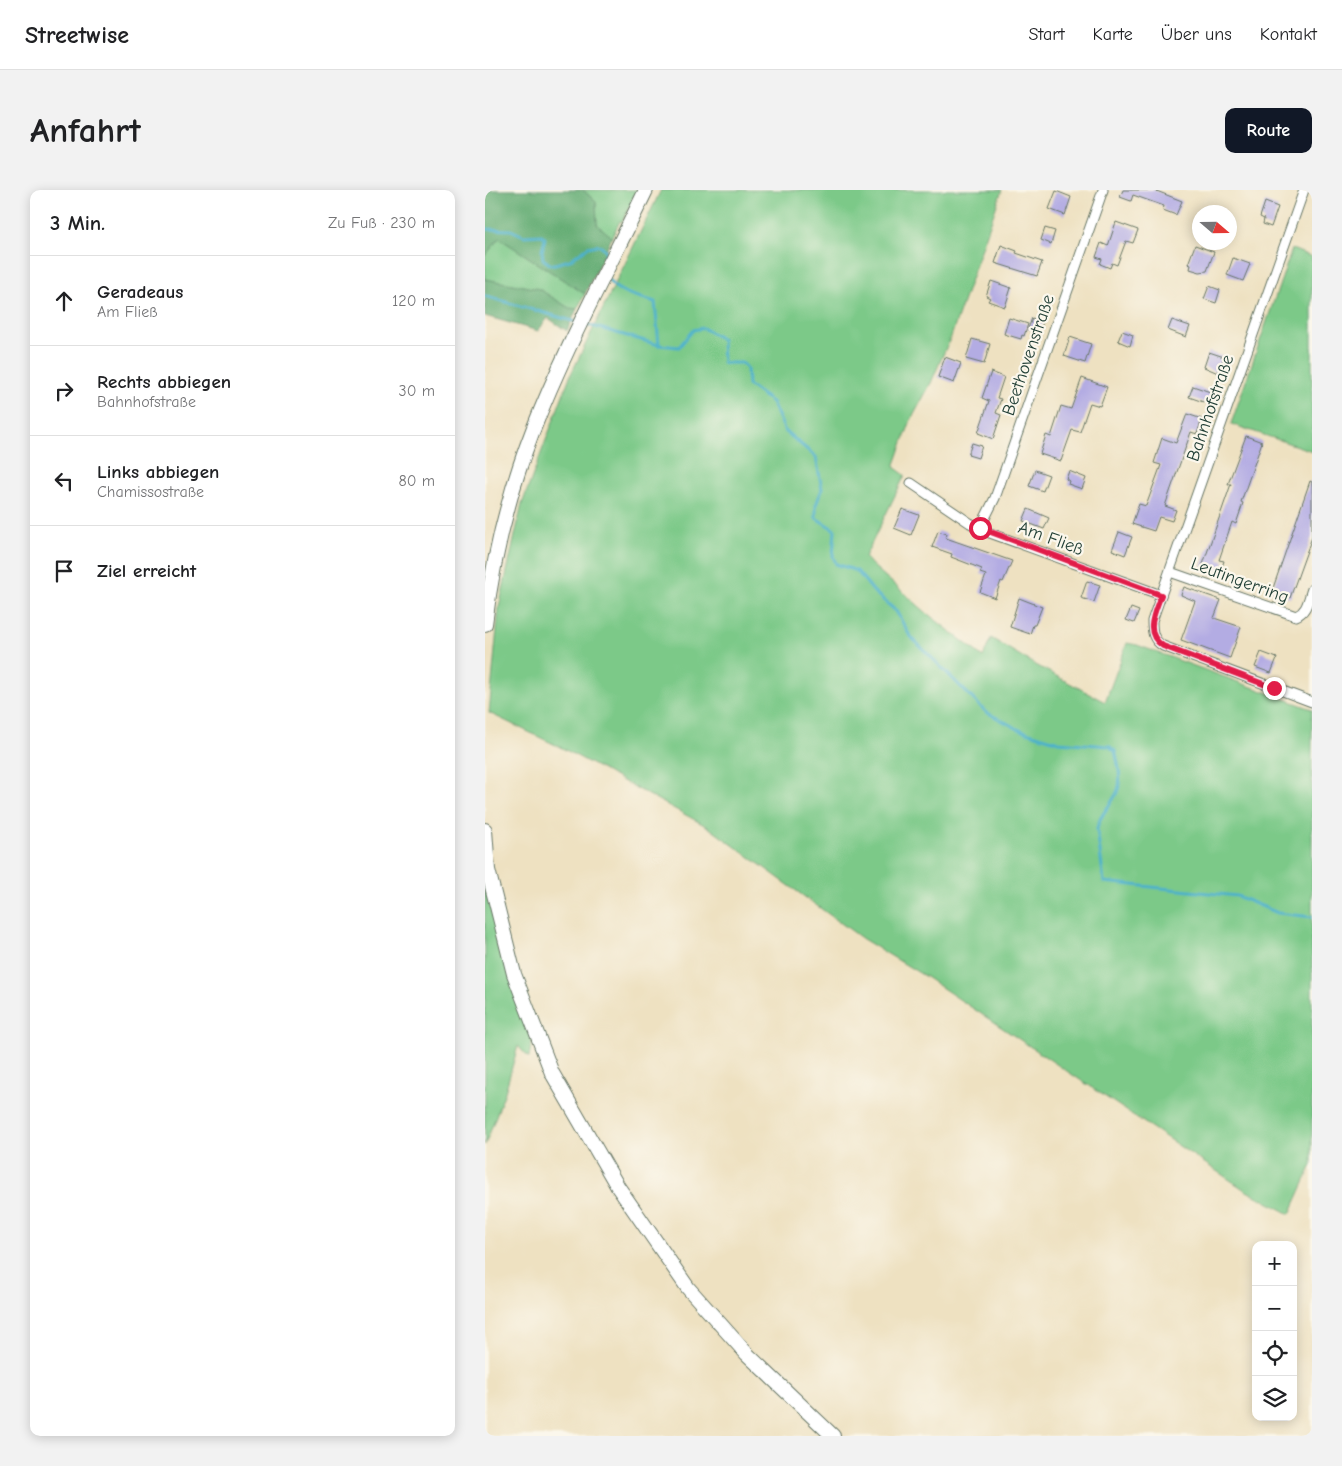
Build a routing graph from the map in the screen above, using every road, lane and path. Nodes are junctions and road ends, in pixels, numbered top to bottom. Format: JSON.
{"nodes":[{"id":1,"x":646,"y":190,"type":"edge"},
{"id":2,"x":1103,"y":190,"type":"edge"},
{"id":3,"x":1304,"y":190,"type":"edge"},
{"id":4,"x":911,"y":483,"type":"dead end"},
{"id":5,"x":980,"y":528,"type":"junction"},
{"id":6,"x":1170,"y":572,"type":"junction"},
{"id":7,"x":1312,"y":590,"type":"edge"},
{"id":8,"x":1161,"y":595,"type":"junction"},
{"id":9,"x":485,"y":624,"type":"edge"},
{"id":10,"x":1312,"y":702,"type":"edge"},
{"id":11,"x":485,"y":830,"type":"edge"},
{"id":12,"x":833,"y":1436,"type":"edge"}],
"edges":[{"from":1,"to":9,"type":"main road"},
{"from":2,"to":5,"type":"street","name":"Beethovenstraße"},
{"from":3,"to":6,"type":"street","name":"Bahnhofstraße"},
{"from":4,"to":5,"type":"street","name":"Am Fließ"},
{"from":5,"to":8,"type":"street","name":"Am Fließ"},
{"from":6,"to":7,"type":"street","name":"Leutingerring"},
{"from":6,"to":8,"type":"street","name":"Bahnhofstraße"},
{"from":8,"to":10,"type":"street","name":"Bahnhofstraße"},
{"from":11,"to":12,"type":"main road"}]}
